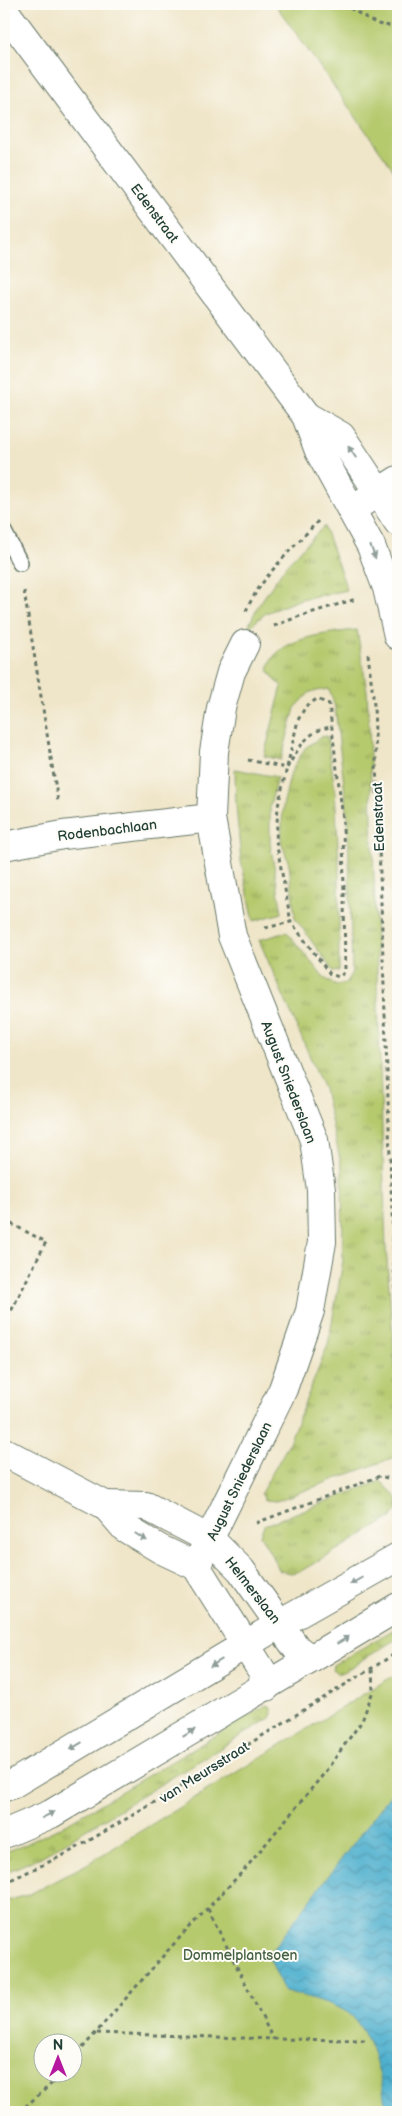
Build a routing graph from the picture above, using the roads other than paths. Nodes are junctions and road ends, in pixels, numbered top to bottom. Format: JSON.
{"nodes":[{"id":1,"x":4,"y":10,"type":"edge"},
{"id":2,"x":306,"y":416,"type":"junction"},
{"id":3,"x":389,"y":486,"type":"edge"},
{"id":4,"x":352,"y":509,"type":"junction"},
{"id":5,"x":398,"y":522,"type":"edge"},
{"id":6,"x":4,"y":532,"type":"edge"},
{"id":7,"x":20,"y":563,"type":"road end"},
{"id":8,"x":398,"y":636,"type":"edge"},
{"id":9,"x":245,"y":644,"type":"road end"},
{"id":10,"x":211,"y":818,"type":"junction"},
{"id":11,"x":4,"y":846,"type":"edge"},
{"id":12,"x":4,"y":1452,"type":"edge"},
{"id":13,"x":105,"y":1505,"type":"junction"},
{"id":14,"x":210,"y":1540,"type":"junction"},
{"id":15,"x":398,"y":1557,"type":"edge"},
{"id":16,"x":196,"y":1566,"type":"junction"},
{"id":17,"x":398,"y":1607,"type":"edge"},
{"id":18,"x":280,"y":1624,"type":"junction"},
{"id":19,"x":247,"y":1644,"type":"junction"},
{"id":20,"x":311,"y":1659,"type":"junction"},
{"id":21,"x":266,"y":1687,"type":"junction"},
{"id":22,"x":4,"y":1787,"type":"edge"},
{"id":23,"x":4,"y":1834,"type":"edge"}],
"edges":[{"from":1,"to":2,"type":"street","name":"Edenstraat"},
{"from":3,"to":2,"type":"street","name":"Edenstraat","one_way":true},
{"from":2,"to":4,"type":"street","name":"Edenstraat"},
{"from":3,"to":4,"type":"street"},
{"from":3,"to":5,"type":"street","name":"Edenstraat"},
{"from":4,"to":8,"type":"street","name":"Edenstraat","one_way":true},
{"from":6,"to":7,"type":"lane"},
{"from":9,"to":10,"type":"street","name":"August Sniederslaan"},
{"from":10,"to":11,"type":"street","name":"Rodenbachlaan"},
{"from":10,"to":14,"type":"street","name":"August Sniederslaan"},
{"from":12,"to":13,"type":"street","name":"Helmerslaan"},
{"from":13,"to":14,"type":"street","name":"Helmerslaan"},
{"from":13,"to":16,"type":"street","name":"Helmerslaan","one_way":true},
{"from":14,"to":16,"type":"street","name":"August Sniederslaan"},
{"from":14,"to":18,"type":"street","name":"Helmerslaan"},
{"from":15,"to":18,"type":"street","one_way":true},
{"from":16,"to":19,"type":"street"},
{"from":20,"to":17,"type":"street","one_way":true},
{"from":18,"to":19,"type":"street"},
{"from":18,"to":20,"type":"street","name":"Helmerslaan"},
{"from":19,"to":21,"type":"street"},
{"from":19,"to":22,"type":"street","one_way":true},
{"from":20,"to":21,"type":"street"},
{"from":23,"to":21,"type":"street","one_way":true}]}
